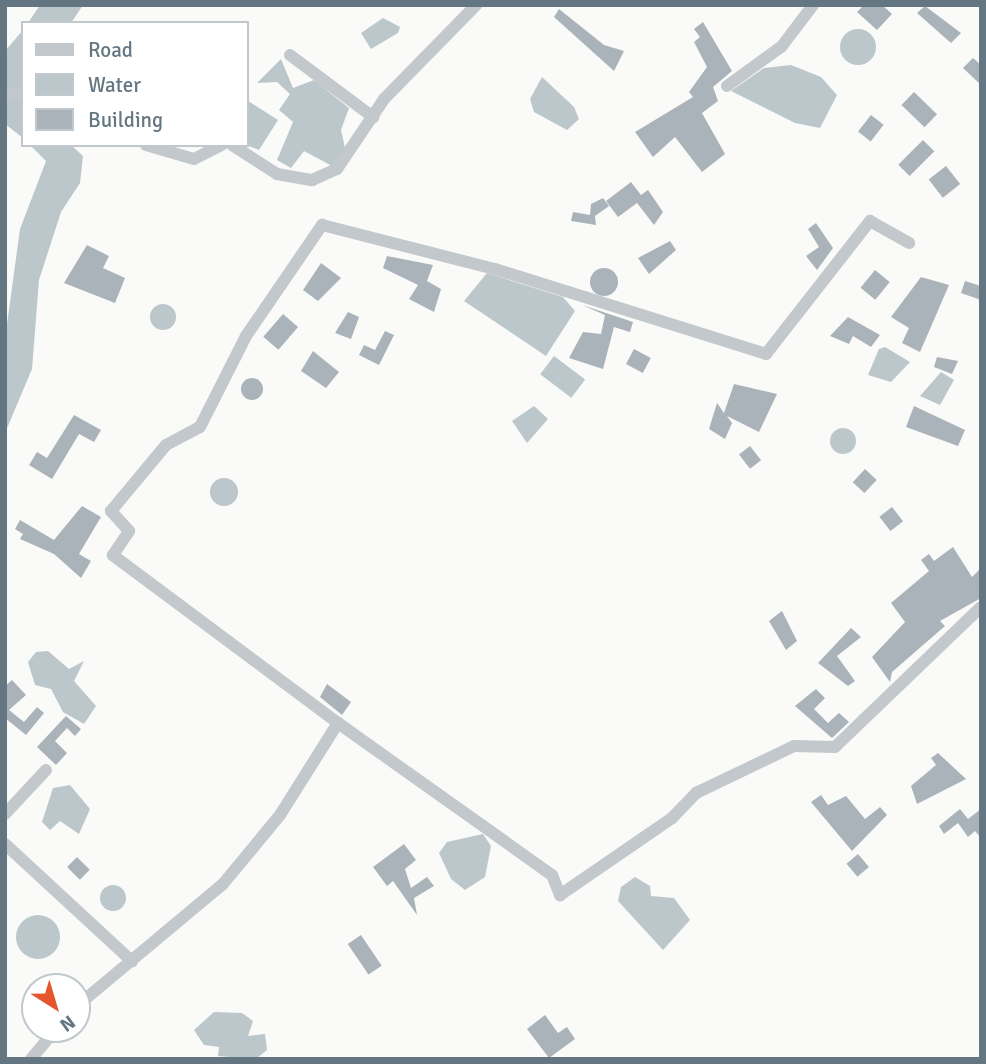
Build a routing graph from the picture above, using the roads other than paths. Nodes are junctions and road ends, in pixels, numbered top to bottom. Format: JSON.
{"nodes":[{"id":1,"x":476,"y":5,"type":"edge"},
{"id":2,"x":813,"y":5,"type":"edge"},
{"id":3,"x":290,"y":55,"type":"dead end"},
{"id":4,"x":727,"y":86,"type":"dead end"},
{"id":5,"x":373,"y":117,"type":"junction"},
{"id":6,"x":153,"y":147,"type":"edge"},
{"id":7,"x":218,"y":147,"type":"edge"},
{"id":8,"x":235,"y":147,"type":"edge"},
{"id":9,"x":909,"y":243,"type":"dead end"},
{"id":10,"x":981,"y":607,"type":"edge"},
{"id":11,"x":338,"y":723,"type":"junction"},
{"id":12,"x":46,"y":770,"type":"dead end"},
{"id":13,"x":5,"y":814,"type":"edge"},
{"id":14,"x":5,"y":844,"type":"edge"},
{"id":15,"x":132,"y":961,"type":"junction"},
{"id":16,"x":91,"y":995,"type":"edge"},
{"id":17,"x":44,"y":1043,"type":"edge"},
{"id":18,"x":31,"y":1059,"type":"edge"}],
"edges":[{"from":1,"to":5,"type":"street"},
{"from":2,"to":4,"type":"street"},
{"from":3,"to":5,"type":"street"},
{"from":5,"to":8,"type":"street"},
{"from":6,"to":7,"type":"street"},
{"from":9,"to":11,"type":"street"},
{"from":10,"to":11,"type":"street"},
{"from":11,"to":15,"type":"street"},
{"from":12,"to":13,"type":"street"},
{"from":14,"to":15,"type":"street"},
{"from":15,"to":16,"type":"street"},
{"from":17,"to":18,"type":"street"}]}
